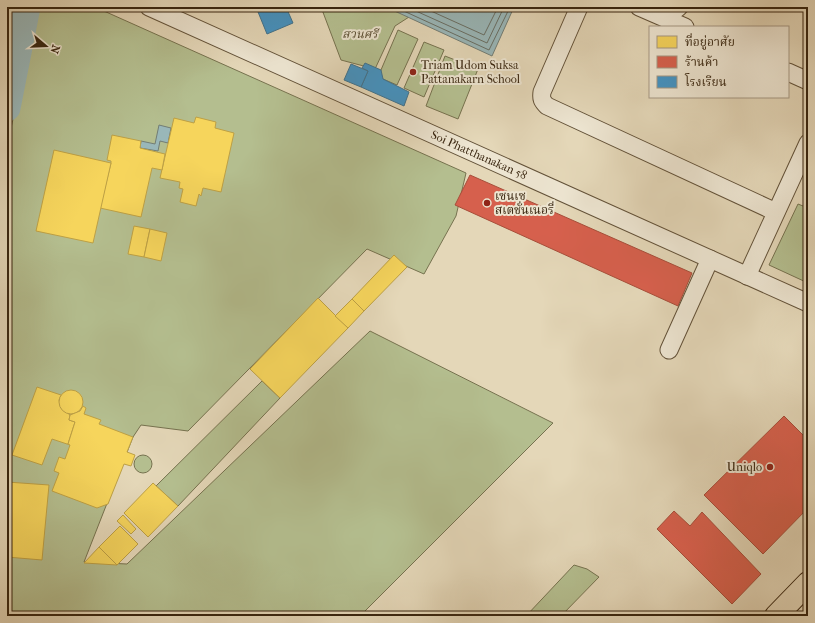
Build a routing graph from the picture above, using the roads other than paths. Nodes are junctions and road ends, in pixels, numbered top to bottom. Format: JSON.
{"nodes":[{"id":1,"x":149,"y":7,"type":"edge"},
{"id":2,"x":579,"y":7,"type":"edge"},
{"id":3,"x":640,"y":7,"type":"edge"},
{"id":4,"x":679,"y":7,"type":"edge"},
{"id":5,"x":665,"y":18,"type":"junction"},
{"id":6,"x":683,"y":26,"type":"edge"},
{"id":7,"x":789,"y":72,"type":"edge"},
{"id":8,"x":808,"y":81,"type":"edge"},
{"id":9,"x":808,"y":143,"type":"edge"},
{"id":10,"x":776,"y":212,"type":"junction"},
{"id":11,"x":710,"y":260,"type":"junction"},
{"id":12,"x":747,"y":276,"type":"junction"},
{"id":13,"x":808,"y":303,"type":"edge"},
{"id":14,"x":669,"y":350,"type":"dead end"},
{"id":15,"x":808,"y":583,"type":"edge"},
{"id":16,"x":776,"y":616,"type":"edge"}],
"edges":[{"from":1,"to":11,"type":"street","name":"Soi Phatthanakan 58"},
{"from":2,"to":10,"type":"street"},
{"from":3,"to":5,"type":"street"},
{"from":4,"to":5,"type":"street"},
{"from":5,"to":6,"type":"street"},
{"from":7,"to":8,"type":"street"},
{"from":9,"to":10,"type":"street"},
{"from":10,"to":12,"type":"street"},
{"from":11,"to":12,"type":"street","name":"Soi Phatthanakan 58"},
{"from":11,"to":14,"type":"street"},
{"from":12,"to":13,"type":"street","name":"Soi Phatthanakan 58"},
{"from":15,"to":16,"type":"main road"}]}
